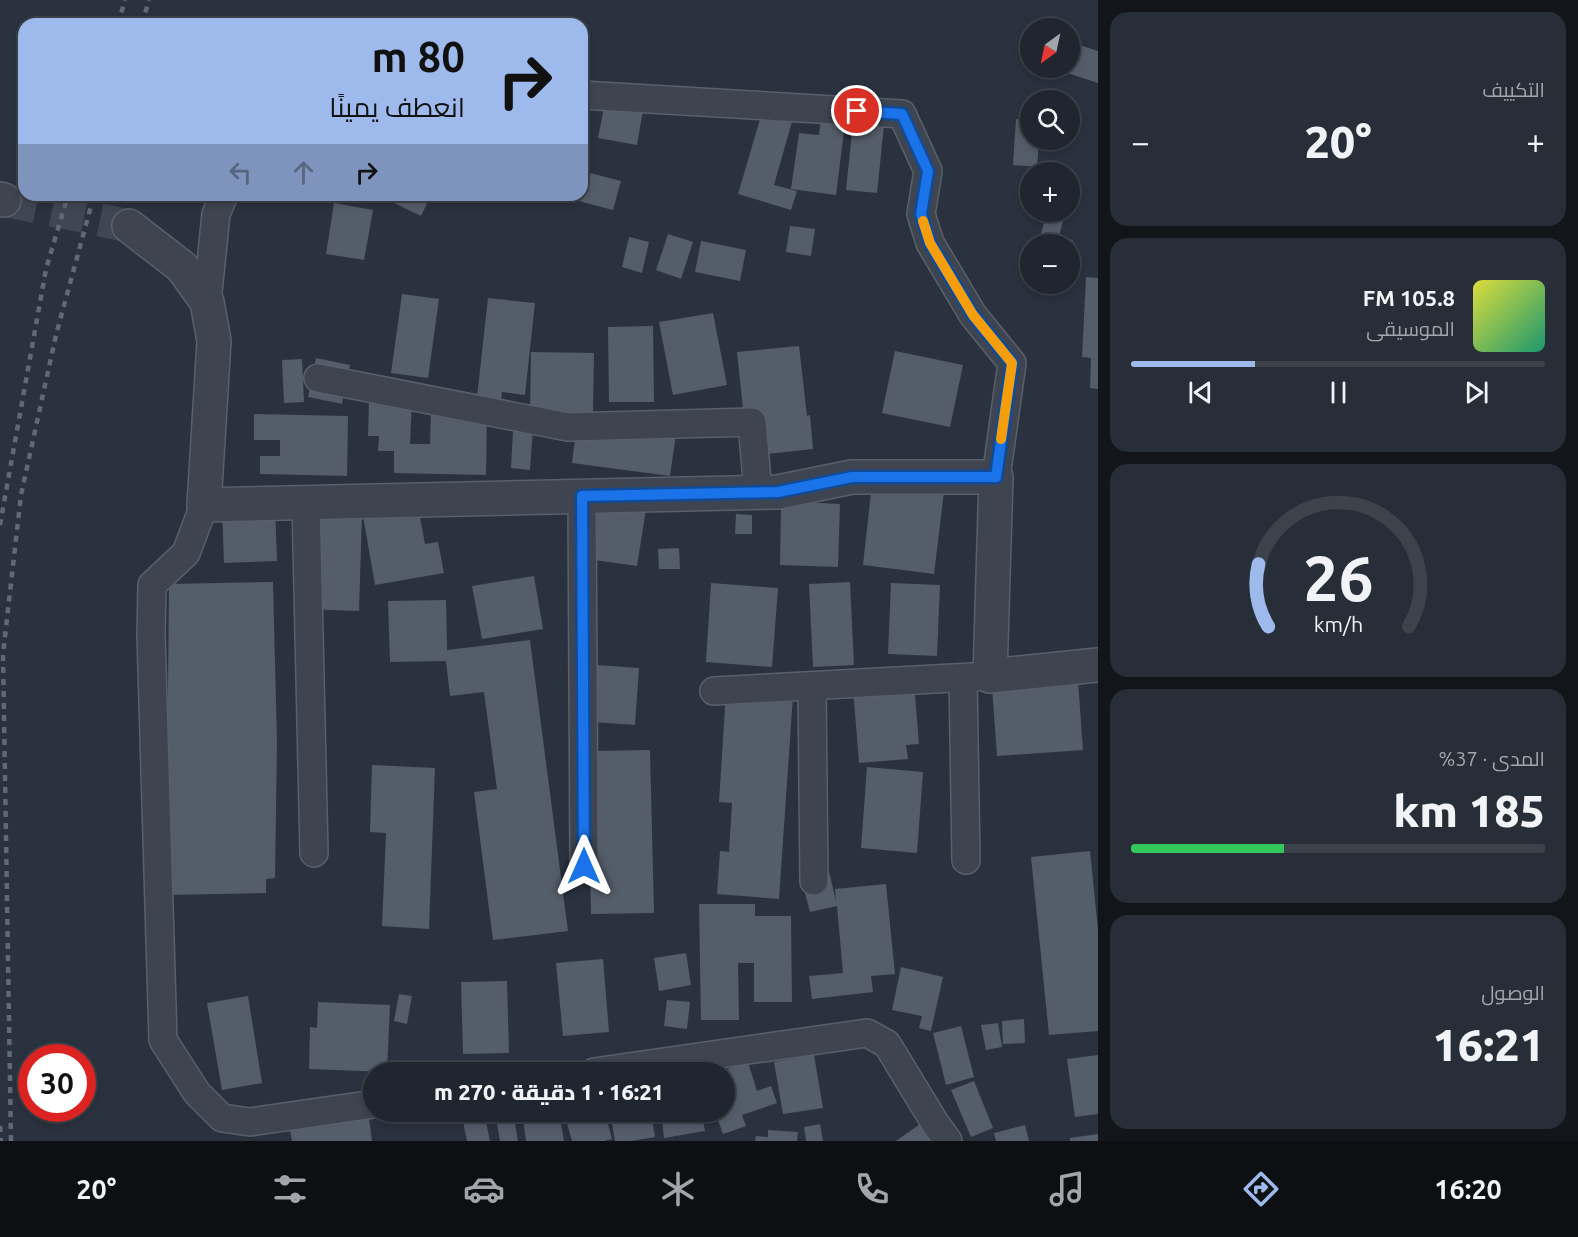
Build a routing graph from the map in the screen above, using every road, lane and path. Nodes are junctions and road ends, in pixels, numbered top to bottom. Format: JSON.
{"nodes":[{"id":1,"x":588,"y":95,"type":"edge"},
{"id":2,"x":221,"y":201,"type":"edge"},
{"id":3,"x":129,"y":226,"type":"tunnel mouth"},
{"id":4,"x":207,"y":302,"type":"junction"},
{"id":5,"x":318,"y":378,"type":"dead end"},
{"id":6,"x":996,"y":477,"type":"junction"},
{"id":7,"x":758,"y":492,"type":"junction"},
{"id":8,"x":582,"y":496,"type":"junction"},
{"id":9,"x":306,"y":502,"type":"junction"},
{"id":10,"x":204,"y":505,"type":"junction"},
{"id":11,"x":1098,"y":665,"type":"edge"},
{"id":12,"x":976,"y":677,"type":"junction"},
{"id":13,"x":812,"y":686,"type":"junction"},
{"id":14,"x":714,"y":691,"type":"dead end"},
{"id":15,"x":314,"y":853,"type":"dead end"},
{"id":16,"x":966,"y":860,"type":"dead end"},
{"id":17,"x":584,"y":866,"type":"dead end"},
{"id":18,"x":814,"y":881,"type":"dead end"},
{"id":19,"x":664,"y":1062,"type":"edge"},
{"id":20,"x":363,"y":1106,"type":"edge"},
{"id":21,"x":224,"y":1130,"type":"edge"},
{"id":22,"x":948,"y":1141,"type":"edge"}],
"edges":[{"from":1,"to":6,"type":"street"},
{"from":2,"to":4,"type":"street"},
{"from":3,"to":4,"type":"street"},
{"from":4,"to":10,"type":"street"},
{"from":5,"to":7,"type":"street"},
{"from":6,"to":7,"type":"street"},
{"from":6,"to":12,"type":"street"},
{"from":7,"to":8,"type":"street"},
{"from":8,"to":9,"type":"street"},
{"from":8,"to":17,"type":"street"},
{"from":9,"to":10,"type":"street"},
{"from":9,"to":15,"type":"street"},
{"from":10,"to":21,"type":"street"},
{"from":11,"to":12,"type":"street"},
{"from":12,"to":13,"type":"street"},
{"from":12,"to":16,"type":"street"},
{"from":13,"to":14,"type":"street"},
{"from":13,"to":18,"type":"street"},
{"from":19,"to":22,"type":"street"},
{"from":20,"to":21,"type":"street"}]}
